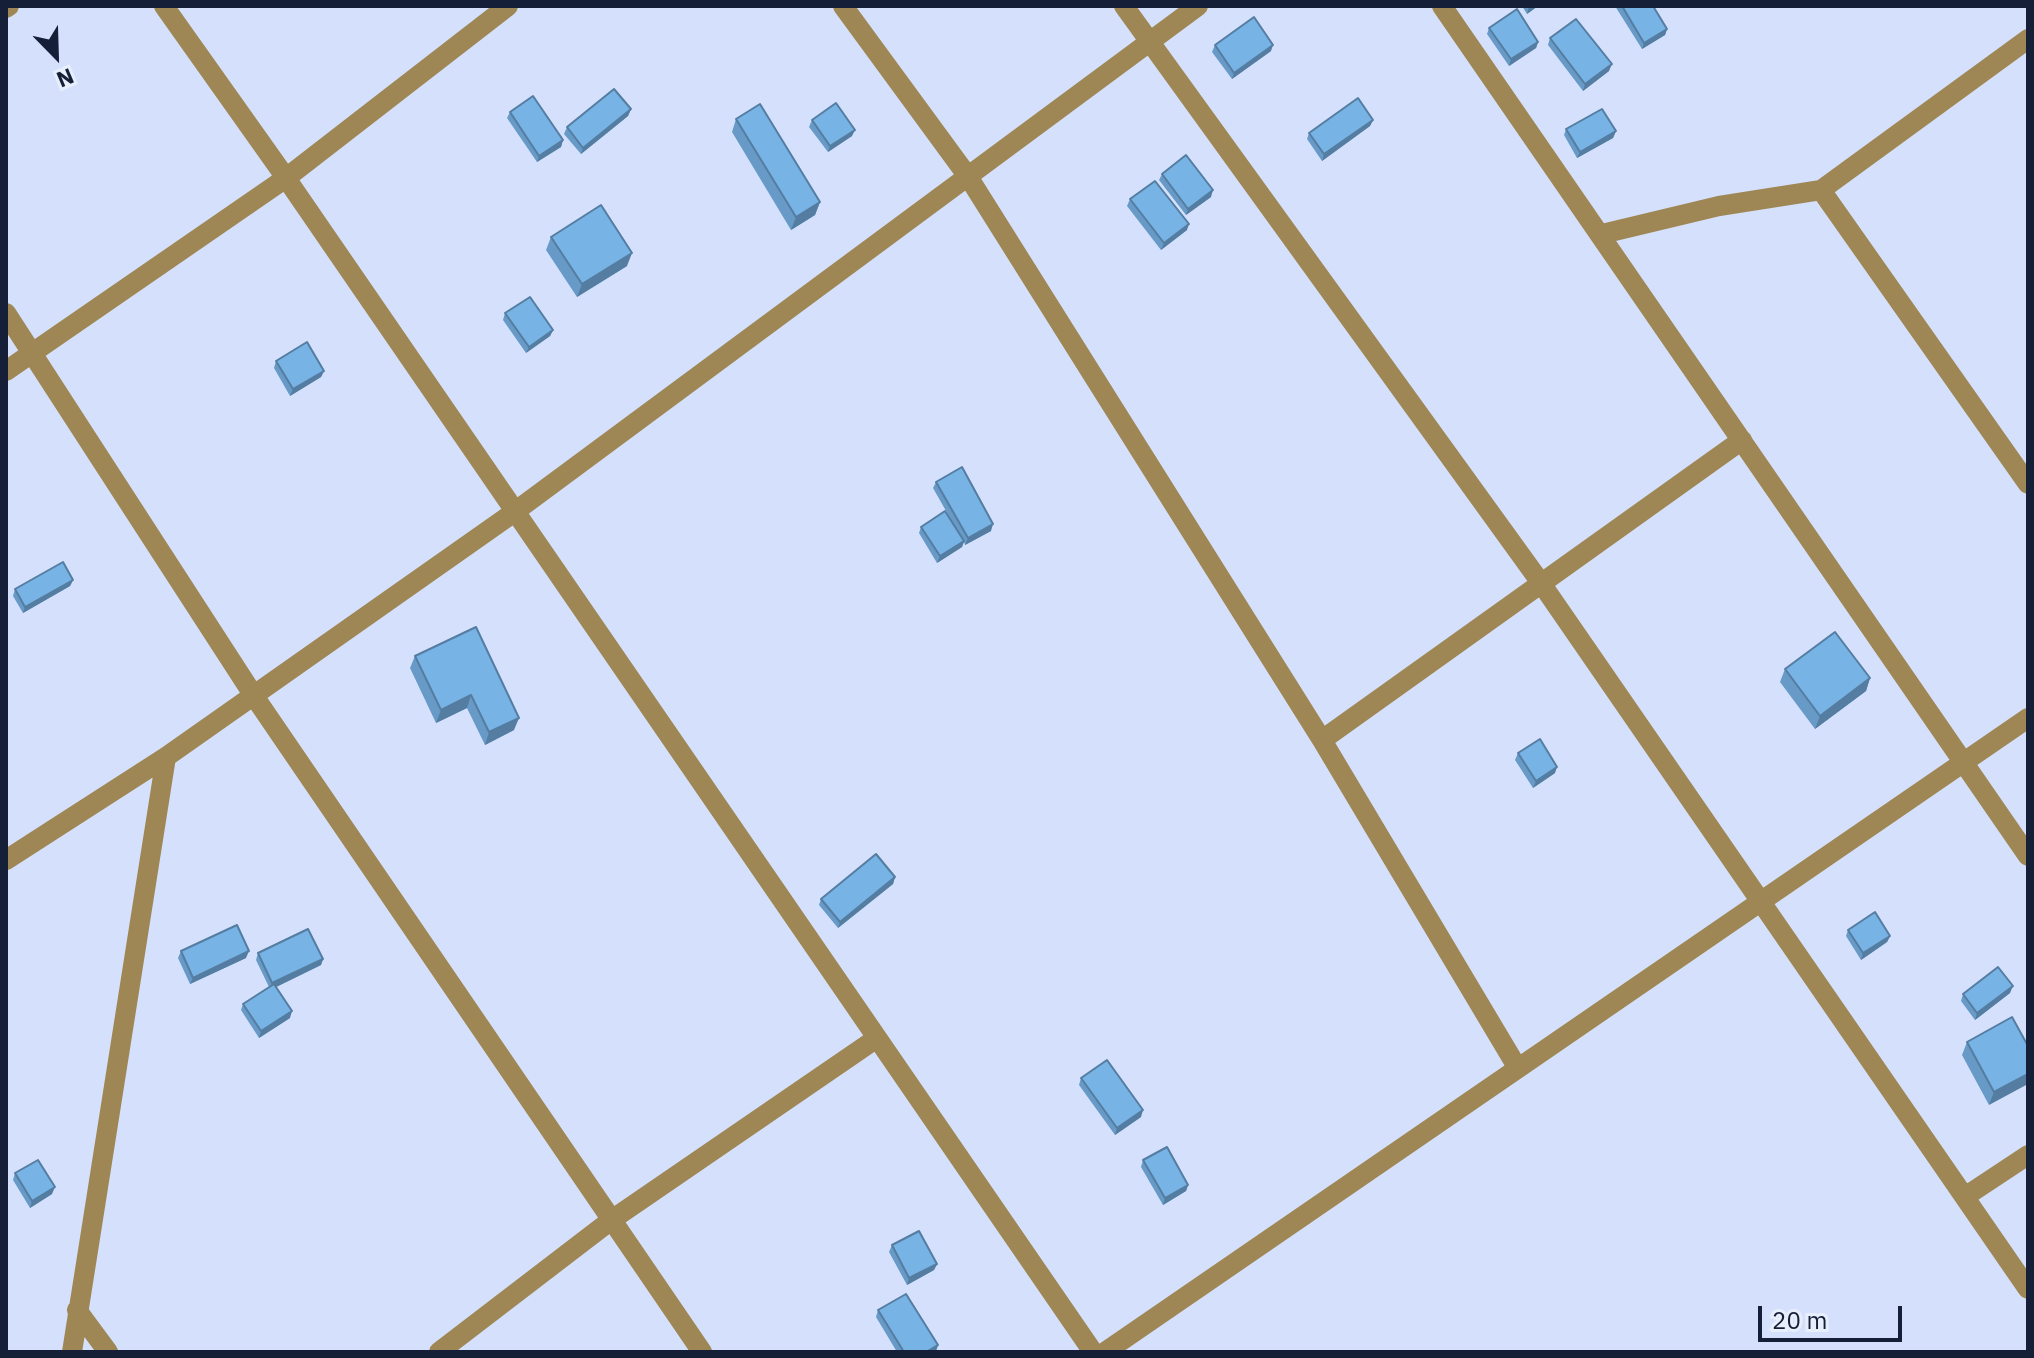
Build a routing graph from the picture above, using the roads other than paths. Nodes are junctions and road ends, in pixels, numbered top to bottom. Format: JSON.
{"nodes":[{"id":1,"x":164,"y":6,"type":"edge"},
{"id":2,"x":508,"y":6,"type":"edge"},
{"id":3,"x":843,"y":6,"type":"edge"},
{"id":4,"x":1124,"y":6,"type":"edge"},
{"id":5,"x":1198,"y":6,"type":"edge"},
{"id":6,"x":1442,"y":6,"type":"edge"},
{"id":7,"x":2028,"y":39,"type":"edge"},
{"id":8,"x":1149,"y":41,"type":"junction"},
{"id":9,"x":286,"y":178,"type":"junction"},
{"id":10,"x":969,"y":178,"type":"junction"},
{"id":11,"x":1821,"y":190,"type":"junction"},
{"id":12,"x":1602,"y":234,"type":"junction"},
{"id":13,"x":6,"y":313,"type":"edge"},
{"id":14,"x":33,"y":353,"type":"junction"},
{"id":15,"x":6,"y":371,"type":"edge"},
{"id":16,"x":1742,"y":440,"type":"junction"},
{"id":17,"x":2028,"y":484,"type":"edge"},
{"id":18,"x":513,"y":513,"type":"junction"},
{"id":19,"x":1541,"y":583,"type":"junction"},
{"id":20,"x":254,"y":696,"type":"junction"},
{"id":21,"x":2028,"y":718,"type":"edge"},
{"id":22,"x":1322,"y":740,"type":"junction"},
{"id":23,"x":166,"y":757,"type":"junction"},
{"id":24,"x":1963,"y":763,"type":"junction"},
{"id":25,"x":2028,"y":856,"type":"edge"},
{"id":26,"x":6,"y":860,"type":"edge"},
{"id":27,"x":1759,"y":900,"type":"junction"},
{"id":28,"x":877,"y":1038,"type":"junction"},
{"id":29,"x":1517,"y":1067,"type":"junction"},
{"id":30,"x":2028,"y":1155,"type":"edge"},
{"id":31,"x":1966,"y":1196,"type":"junction"},
{"id":32,"x":610,"y":1221,"type":"junction"},
{"id":33,"x":2028,"y":1289,"type":"edge"},
{"id":34,"x":77,"y":1310,"type":"junction"},
{"id":35,"x":72,"y":1352,"type":"edge"},
{"id":36,"x":108,"y":1352,"type":"edge"},
{"id":37,"x":439,"y":1352,"type":"edge"},
{"id":38,"x":702,"y":1352,"type":"edge"},
{"id":39,"x":1093,"y":1352,"type":"edge"},
{"id":40,"x":1105,"y":1352,"type":"edge"}],
"edges":[{"from":1,"to":9,"type":"street"},
{"from":2,"to":9,"type":"street"},
{"from":3,"to":10,"type":"street"},
{"from":4,"to":8,"type":"street"},
{"from":5,"to":8,"type":"street"},
{"from":6,"to":12,"type":"street"},
{"from":7,"to":11,"type":"street"},
{"from":8,"to":10,"type":"street"},
{"from":8,"to":19,"type":"street"},
{"from":9,"to":14,"type":"street"},
{"from":9,"to":18,"type":"street"},
{"from":10,"to":18,"type":"street"},
{"from":10,"to":22,"type":"street"},
{"from":11,"to":12,"type":"street"},
{"from":11,"to":17,"type":"street"},
{"from":12,"to":16,"type":"street"},
{"from":13,"to":14,"type":"street"},
{"from":14,"to":15,"type":"street"},
{"from":14,"to":20,"type":"street"},
{"from":16,"to":19,"type":"street"},
{"from":16,"to":24,"type":"street"},
{"from":18,"to":20,"type":"street"},
{"from":18,"to":28,"type":"street"},
{"from":19,"to":22,"type":"street"},
{"from":19,"to":27,"type":"street"},
{"from":20,"to":23,"type":"street"},
{"from":20,"to":32,"type":"street"},
{"from":21,"to":24,"type":"street"},
{"from":22,"to":29,"type":"street"},
{"from":23,"to":26,"type":"street"},
{"from":23,"to":34,"type":"street"},
{"from":24,"to":25,"type":"street"},
{"from":24,"to":27,"type":"street"},
{"from":27,"to":29,"type":"street"},
{"from":27,"to":31,"type":"street"},
{"from":28,"to":32,"type":"street"},
{"from":28,"to":39,"type":"street"},
{"from":29,"to":40,"type":"street"},
{"from":30,"to":31,"type":"street"},
{"from":31,"to":33,"type":"street"},
{"from":32,"to":37,"type":"street"},
{"from":32,"to":38,"type":"street"},
{"from":34,"to":35,"type":"street"},
{"from":34,"to":36,"type":"street"}]}
